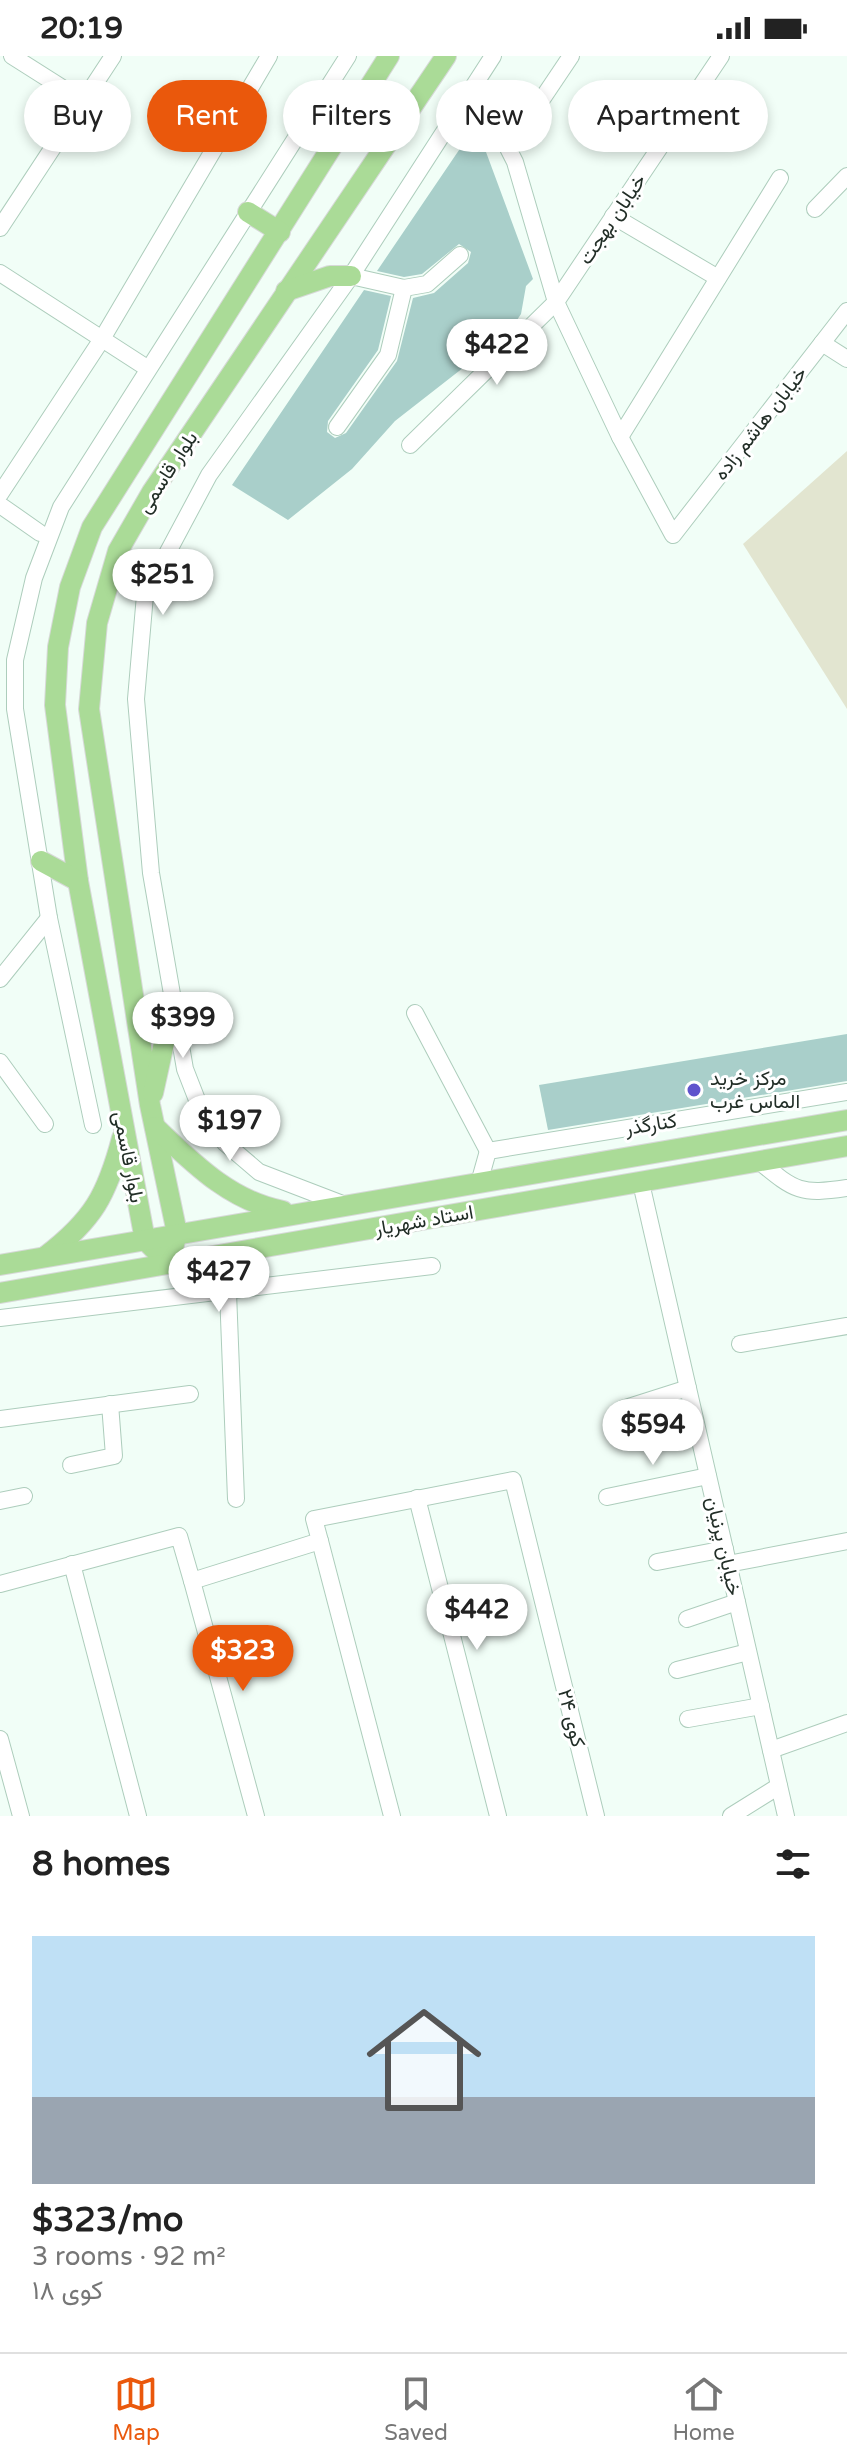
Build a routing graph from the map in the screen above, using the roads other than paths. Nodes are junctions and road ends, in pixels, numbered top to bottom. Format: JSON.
{"nodes":[{"id":1,"x":12,"y":56,"type":"edge"},
{"id":2,"x":113,"y":56,"type":"edge"},
{"id":3,"x":269,"y":56,"type":"edge"},
{"id":4,"x":348,"y":56,"type":"edge"},
{"id":5,"x":389,"y":56,"type":"edge"},
{"id":6,"x":446,"y":56,"type":"edge"},
{"id":7,"x":493,"y":56,"type":"edge"},
{"id":8,"x":571,"y":56,"type":"edge"},
{"id":9,"x":721,"y":56,"type":"edge"},
{"id":10,"x":50,"y":80,"type":"edge"},
{"id":11,"x":97,"y":80,"type":"edge"},
{"id":12,"x":479,"y":80,"type":"edge"},
{"id":13,"x":552,"y":84,"type":"edge"},
{"id":14,"x":436,"y":146,"type":"edge"},
{"id":15,"x":50,"y":152,"type":"edge"},
{"id":16,"x":510,"y":152,"type":"edge"},
{"id":17,"x":847,"y":176,"type":"edge"},
{"id":18,"x":780,"y":178,"type":"dead end"},
{"id":19,"x":815,"y":209,"type":"dead end"},
{"id":20,"x":248,"y":212,"type":"junction"},
{"id":21,"x":613,"y":216,"type":"junction"},
{"id":22,"x":0,"y":228,"type":"edge"},
{"id":23,"x":280,"y":232,"type":"junction"},
{"id":24,"x":460,"y":255,"type":"dead end"},
{"id":25,"x":0,"y":273,"type":"edge"},
{"id":26,"x":351,"y":276,"type":"junction"},
{"id":27,"x":718,"y":278,"type":"junction"},
{"id":28,"x":404,"y":288,"type":"junction"},
{"id":29,"x":286,"y":291,"type":"junction"},
{"id":30,"x":556,"y":302,"type":"junction"},
{"id":31,"x":847,"y":311,"type":"edge"},
{"id":32,"x":102,"y":339,"type":"junction"},
{"id":33,"x":822,"y":343,"type":"junction"},
{"id":34,"x":847,"y":359,"type":"edge"},
{"id":35,"x":147,"y":368,"type":"junction"},
{"id":36,"x":337,"y":427,"type":"dead end"},
{"id":37,"x":620,"y":437,"type":"junction"},
{"id":38,"x":410,"y":445,"type":"dead end"},
{"id":39,"x":0,"y":494,"type":"edge"},
{"id":40,"x":0,"y":505,"type":"edge"},
{"id":41,"x":40,"y":533,"type":"dead end"},
{"id":42,"x":7,"y":713,"type":"edge"},
{"id":43,"x":41,"y":861,"type":"junction"},
{"id":44,"x":78,"y":881,"type":"junction"},
{"id":45,"x":49,"y":918,"type":"junction"},
{"id":46,"x":0,"y":979,"type":"edge"},
{"id":47,"x":172,"y":1007,"type":"junction"},
{"id":48,"x":415,"y":1013,"type":"dead end"},
{"id":49,"x":0,"y":1062,"type":"edge"},
{"id":50,"x":847,"y":1092,"type":"edge"},
{"id":51,"x":150,"y":1105,"type":"junction"},
{"id":52,"x":847,"y":1120,"type":"edge"},
{"id":53,"x":45,"y":1124,"type":"dead end"},
{"id":54,"x":93,"y":1125,"type":"dead end"},
{"id":55,"x":155,"y":1127,"type":"junction"},
{"id":56,"x":124,"y":1131,"type":"junction"},
{"id":57,"x":847,"y":1146,"type":"edge"},
{"id":58,"x":488,"y":1151,"type":"junction"},
{"id":59,"x":760,"y":1162,"type":"junction"},
{"id":60,"x":479,"y":1183,"type":"junction"},
{"id":61,"x":641,"y":1183,"type":"junction"},
{"id":62,"x":847,"y":1188,"type":"edge"},
{"id":63,"x":347,"y":1206,"type":"junction"},
{"id":64,"x":299,"y":1214,"type":"junction"},
{"id":65,"x":177,"y":1233,"type":"junction"},
{"id":66,"x":145,"y":1240,"type":"junction"},
{"id":67,"x":44,"y":1258,"type":"junction"},
{"id":68,"x":169,"y":1264,"type":"junction"},
{"id":69,"x":0,"y":1265,"type":"edge"},
{"id":70,"x":432,"y":1266,"type":"dead end"},
{"id":71,"x":228,"y":1292,"type":"junction"},
{"id":72,"x":0,"y":1293,"type":"edge"},
{"id":73,"x":0,"y":1318,"type":"edge"},
{"id":74,"x":847,"y":1326,"type":"edge"},
{"id":75,"x":740,"y":1344,"type":"dead end"},
{"id":76,"x":688,"y":1388,"type":"junction"},
{"id":77,"x":190,"y":1394,"type":"dead end"},
{"id":78,"x":110,"y":1404,"type":"junction"},
{"id":79,"x":622,"y":1409,"type":"dead end"},
{"id":80,"x":0,"y":1419,"type":"edge"},
{"id":81,"x":71,"y":1465,"type":"dead end"},
{"id":82,"x":708,"y":1476,"type":"junction"},
{"id":83,"x":24,"y":1496,"type":"dead end"},
{"id":84,"x":607,"y":1497,"type":"dead end"},
{"id":85,"x":417,"y":1498,"type":"junction"},
{"id":86,"x":236,"y":1499,"type":"dead end"},
{"id":87,"x":0,"y":1501,"type":"edge"},
{"id":88,"x":320,"y":1541,"type":"junction"},
{"id":89,"x":847,"y":1541,"type":"edge"},
{"id":90,"x":726,"y":1556,"type":"junction"},
{"id":91,"x":657,"y":1562,"type":"dead end"},
{"id":92,"x":72,"y":1564,"type":"junction"},
{"id":93,"x":192,"y":1581,"type":"junction"},
{"id":94,"x":0,"y":1584,"type":"edge"},
{"id":95,"x":737,"y":1602,"type":"junction"},
{"id":96,"x":687,"y":1619,"type":"dead end"},
{"id":97,"x":748,"y":1652,"type":"junction"},
{"id":98,"x":677,"y":1670,"type":"dead end"},
{"id":99,"x":761,"y":1706,"type":"junction"},
{"id":100,"x":688,"y":1719,"type":"dead end"},
{"id":101,"x":847,"y":1723,"type":"edge"},
{"id":102,"x":0,"y":1739,"type":"edge"},
{"id":103,"x":771,"y":1750,"type":"junction"},
{"id":104,"x":779,"y":1786,"type":"junction"},
{"id":105,"x":21,"y":1816,"type":"edge"},
{"id":106,"x":138,"y":1816,"type":"edge"},
{"id":107,"x":256,"y":1816,"type":"edge"},
{"id":108,"x":392,"y":1816,"type":"edge"},
{"id":109,"x":498,"y":1816,"type":"edge"},
{"id":110,"x":596,"y":1816,"type":"edge"},
{"id":111,"x":731,"y":1816,"type":"edge"},
{"id":112,"x":786,"y":1816,"type":"edge"}],
"edges":[{"from":1,"to":10,"type":"street"},
{"from":2,"to":11,"type":"street"},
{"from":3,"to":32,"type":"street"},
{"from":4,"to":20,"type":"street"},
{"from":5,"to":23,"type":"main road","name":"بلوار قاسمی"},
{"from":6,"to":29,"type":"main road","name":"بلوار قاسمی"},
{"from":7,"to":12,"type":"street"},
{"from":8,"to":13,"type":"street"},
{"from":9,"to":21,"type":"street","name":"خیابان بهجت"},
{"from":14,"to":26,"type":"street"},
{"from":15,"to":22,"type":"street"},
{"from":16,"to":30,"type":"street"},
{"from":17,"to":19,"type":"street"},
{"from":18,"to":27,"type":"street"},
{"from":20,"to":23,"type":"main road"},
{"from":20,"to":35,"type":"street"},
{"from":21,"to":27,"type":"street"},
{"from":21,"to":30,"type":"street","name":"خیابان بهجت"},
{"from":23,"to":44,"type":"main road","name":"بلوار قاسمی"},
{"from":24,"to":28,"type":"street"},
{"from":25,"to":32,"type":"street"},
{"from":26,"to":28,"type":"street"},
{"from":26,"to":29,"type":"main road"},
{"from":26,"to":47,"type":"street"},
{"from":27,"to":37,"type":"street"},
{"from":28,"to":36,"type":"street"},
{"from":29,"to":51,"type":"main road","name":"بلوار قاسمی"},
{"from":30,"to":37,"type":"street"},
{"from":30,"to":38,"type":"street","name":"خیابان بهجت"},
{"from":31,"to":33,"type":"street","name":"خیابان هاشم زاده"},
{"from":32,"to":35,"type":"street"},
{"from":32,"to":39,"type":"street"},
{"from":33,"to":34,"type":"street"},
{"from":33,"to":37,"type":"street","name":"خیابان هاشم زاده"},
{"from":35,"to":42,"type":"street"},
{"from":40,"to":41,"type":"street"},
{"from":42,"to":43,"type":"street"},
{"from":43,"to":44,"type":"main road"},
{"from":43,"to":45,"type":"street"},
{"from":44,"to":56,"type":"main road","name":"بلوار قاسمی"},
{"from":45,"to":46,"type":"street"},
{"from":45,"to":54,"type":"street"},
{"from":47,"to":51,"type":"main road"},
{"from":47,"to":63,"type":"street"},
{"from":48,"to":58,"type":"street"},
{"from":49,"to":53,"type":"street"},
{"from":50,"to":58,"type":"street","name":"کنارگذر"},
{"from":51,"to":55,"type":"main road","name":"بلوار قاسمی"},
{"from":52,"to":60,"type":"main road","name":"استاد شهریار"},
{"from":55,"to":64,"type":"main road"},
{"from":55,"to":65,"type":"main road","name":"بلوار قاسمی"},
{"from":56,"to":66,"type":"main road","name":"بلوار قاسمی"},
{"from":56,"to":67,"type":"main road"},
{"from":57,"to":59,"type":"main road","name":"استاد شهریار"},
{"from":58,"to":60,"type":"street"},
{"from":59,"to":61,"type":"main road","name":"استاد شهریار"},
{"from":59,"to":62,"type":"street"},
{"from":60,"to":63,"type":"main road","name":"استاد شهریار"},
{"from":61,"to":68,"type":"main road","name":"استاد شهریار"},
{"from":61,"to":76,"type":"street","name":"خیابان پرنیان"},
{"from":63,"to":64,"type":"main road","name":"استاد شهریار"},
{"from":64,"to":65,"type":"main road","name":"استاد شهریار"},
{"from":65,"to":66,"type":"main road","name":"استاد شهریار"},
{"from":65,"to":68,"type":"main road","name":"بلوار قاسمی"},
{"from":66,"to":67,"type":"main road","name":"استاد شهریار"},
{"from":66,"to":68,"type":"main road"},
{"from":67,"to":69,"type":"main road","name":"استاد شهریار"},
{"from":68,"to":72,"type":"main road","name":"استاد شهریار"},
{"from":70,"to":71,"type":"street"},
{"from":71,"to":73,"type":"street"},
{"from":71,"to":86,"type":"street"},
{"from":74,"to":75,"type":"street"},
{"from":76,"to":79,"type":"street"},
{"from":76,"to":82,"type":"street","name":"خیابان پرنیان"},
{"from":77,"to":78,"type":"street"},
{"from":78,"to":80,"type":"street"},
{"from":78,"to":81,"type":"street"},
{"from":82,"to":84,"type":"street"},
{"from":82,"to":90,"type":"street","name":"خیابان پرنیان"},
{"from":83,"to":87,"type":"street"},
{"from":85,"to":88,"type":"street"},
{"from":85,"to":109,"type":"street"},
{"from":85,"to":110,"type":"street","name":"کوی ۲۴"},
{"from":88,"to":93,"type":"street"},
{"from":88,"to":108,"type":"street"},
{"from":89,"to":90,"type":"street"},
{"from":90,"to":91,"type":"street"},
{"from":90,"to":95,"type":"street","name":"خیابان پرنیان"},
{"from":92,"to":93,"type":"street"},
{"from":92,"to":94,"type":"street"},
{"from":92,"to":106,"type":"street"},
{"from":93,"to":107,"type":"street"},
{"from":95,"to":96,"type":"street"},
{"from":95,"to":97,"type":"street","name":"خیابان پرنیان"},
{"from":97,"to":98,"type":"street"},
{"from":97,"to":99,"type":"street","name":"خیابان پرنیان"},
{"from":99,"to":100,"type":"street"},
{"from":99,"to":103,"type":"street","name":"خیابان پرنیان"},
{"from":101,"to":103,"type":"street"},
{"from":102,"to":105,"type":"street"},
{"from":103,"to":104,"type":"street","name":"خیابان پرنیان"},
{"from":104,"to":111,"type":"street"},
{"from":104,"to":112,"type":"street","name":"خیابان پرنیان"}]}
